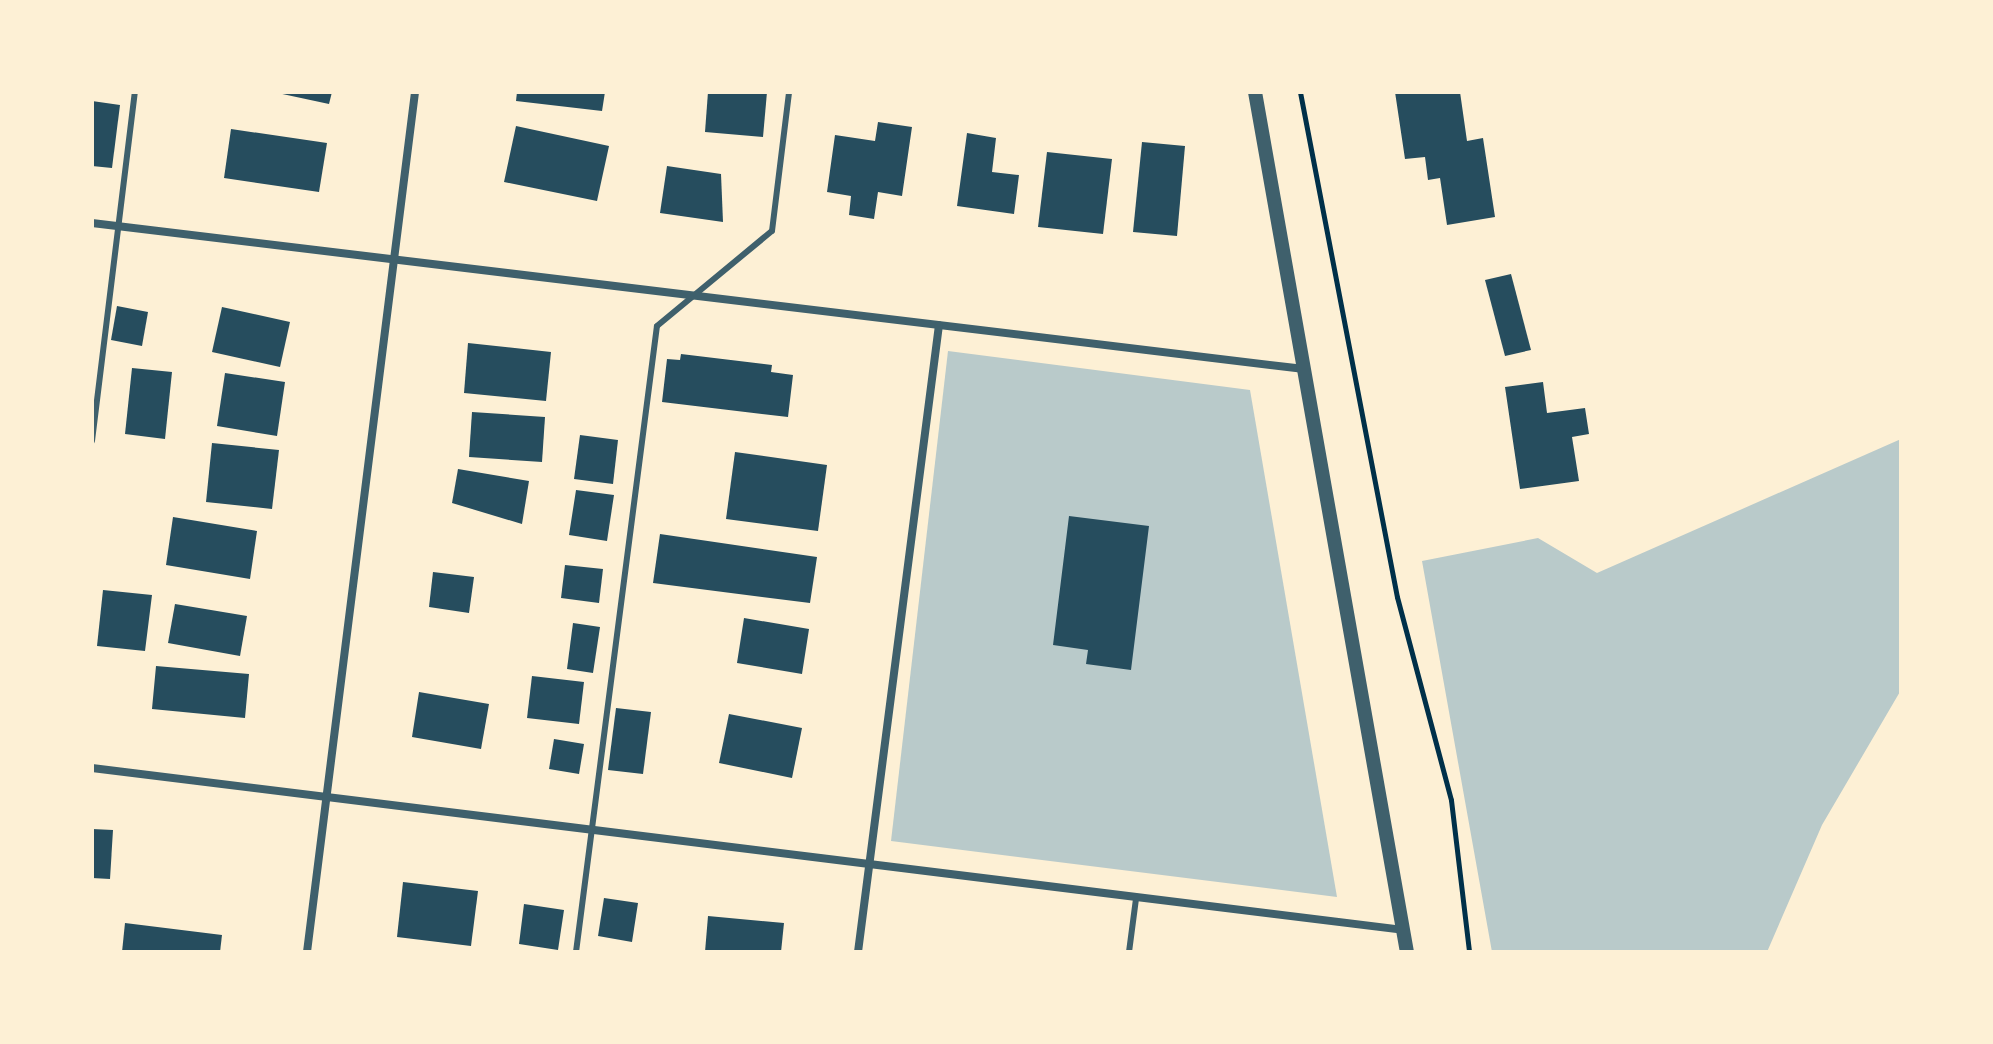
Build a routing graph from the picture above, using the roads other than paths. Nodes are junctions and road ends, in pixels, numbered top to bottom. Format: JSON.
{"nodes":[{"id":1,"x":135,"y":92,"type":"edge"},
{"id":2,"x":415,"y":92,"type":"edge"},
{"id":3,"x":789,"y":92,"type":"edge"},
{"id":4,"x":1255,"y":92,"type":"edge"},
{"id":5,"x":92,"y":223,"type":"edge"},
{"id":6,"x":119,"y":227,"type":"junction"},
{"id":7,"x":394,"y":260,"type":"junction"},
{"id":8,"x":687,"y":295,"type":"junction"},
{"id":9,"x":939,"y":325,"type":"junction"},
{"id":10,"x":1304,"y":369,"type":"junction"},
{"id":11,"x":92,"y":441,"type":"edge"},
{"id":12,"x":92,"y":768,"type":"edge"},
{"id":13,"x":327,"y":796,"type":"junction"},
{"id":14,"x":590,"y":831,"type":"junction"},
{"id":15,"x":868,"y":868,"type":"junction"},
{"id":16,"x":1136,"y":899,"type":"junction"},
{"id":17,"x":1403,"y":930,"type":"junction"},
{"id":18,"x":307,"y":952,"type":"edge"},
{"id":19,"x":576,"y":952,"type":"edge"},
{"id":20,"x":858,"y":952,"type":"edge"},
{"id":21,"x":1129,"y":952,"type":"edge"},
{"id":22,"x":1407,"y":952,"type":"edge"}],
"edges":[{"from":1,"to":6,"type":"lane"},
{"from":2,"to":7,"type":"street"},
{"from":3,"to":8,"type":"lane"},
{"from":4,"to":10,"type":"street"},
{"from":5,"to":6,"type":"street"},
{"from":6,"to":7,"type":"street"},
{"from":6,"to":11,"type":"lane"},
{"from":7,"to":8,"type":"street"},
{"from":7,"to":13,"type":"street"},
{"from":8,"to":9,"type":"street"},
{"from":8,"to":14,"type":"lane"},
{"from":9,"to":10,"type":"street"},
{"from":9,"to":15,"type":"street"},
{"from":10,"to":17,"type":"street"},
{"from":12,"to":13,"type":"street"},
{"from":13,"to":14,"type":"street"},
{"from":13,"to":18,"type":"street"},
{"from":14,"to":15,"type":"street"},
{"from":14,"to":19,"type":"lane"},
{"from":15,"to":16,"type":"street"},
{"from":15,"to":20,"type":"street"},
{"from":16,"to":17,"type":"street"},
{"from":16,"to":21,"type":"lane"},
{"from":17,"to":22,"type":"street"}]}
